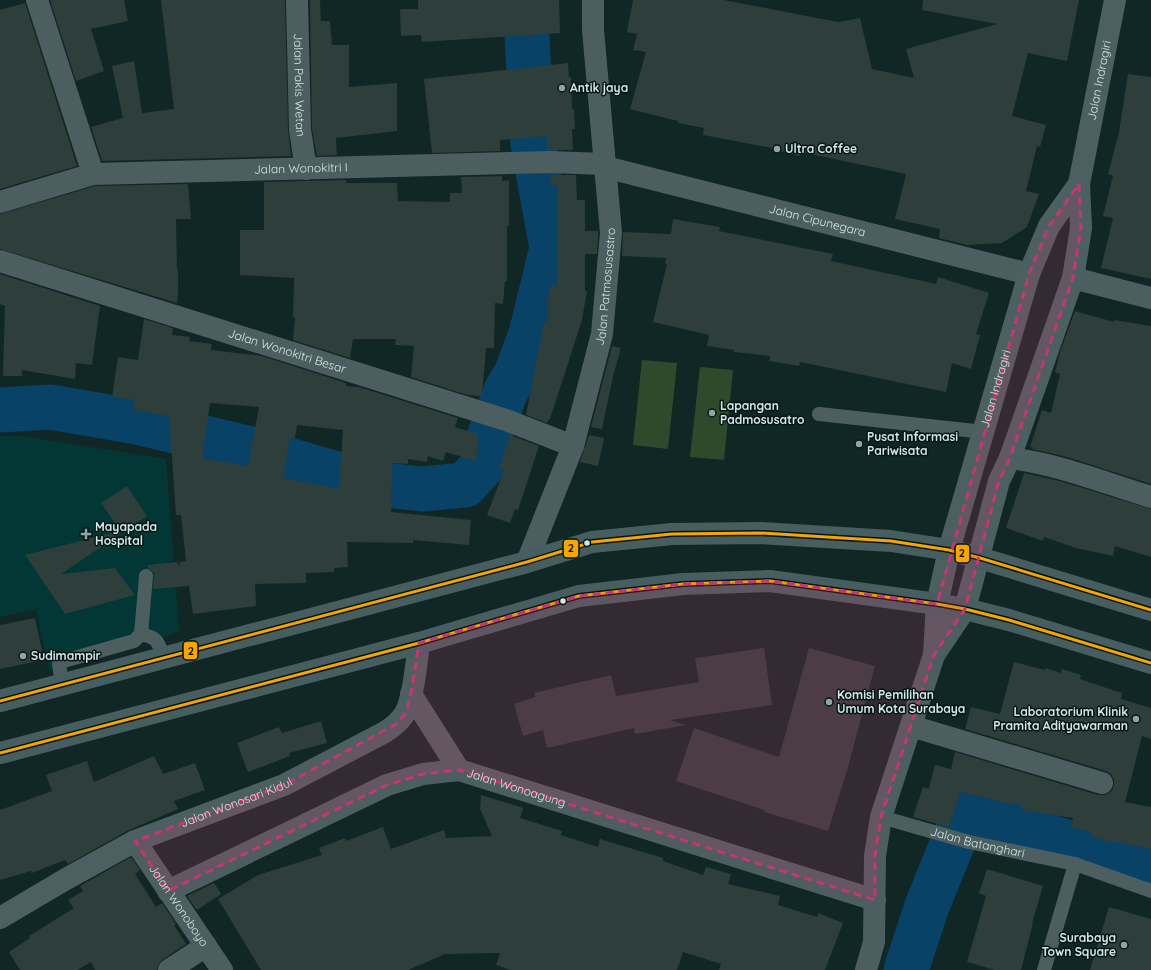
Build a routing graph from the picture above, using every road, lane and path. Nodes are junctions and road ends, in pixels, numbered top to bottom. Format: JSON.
{"nodes":[{"id":1,"x":36,"y":0,"type":"edge"},
{"id":2,"x":297,"y":0,"type":"edge"},
{"id":3,"x":593,"y":0,"type":"edge"},
{"id":4,"x":1115,"y":0,"type":"edge"},
{"id":5,"x":605,"y":165,"type":"junction"},
{"id":6,"x":306,"y":169,"type":"junction"},
{"id":7,"x":93,"y":174,"type":"junction"},
{"id":8,"x":1079,"y":184,"type":"junction"},
{"id":9,"x":0,"y":202,"type":"edge"},
{"id":10,"x":0,"y":261,"type":"edge"},
{"id":11,"x":1029,"y":274,"type":"junction"},
{"id":12,"x":1073,"y":278,"type":"junction"},
{"id":13,"x":1151,"y":298,"type":"edge"},
{"id":14,"x":820,"y":414,"type":"dead end"},
{"id":15,"x":984,"y":432,"type":"junction"},
{"id":16,"x":573,"y":446,"type":"junction"},
{"id":17,"x":1010,"y":458,"type":"junction"},
{"id":18,"x":1151,"y":497,"type":"edge"},
{"id":19,"x":949,"y":550,"type":"junction"},
{"id":20,"x":980,"y":558,"type":"junction"},
{"id":21,"x":528,"y":562,"type":"junction"},
{"id":22,"x":146,"y":576,"type":"dead end"},
{"id":23,"x":937,"y":604,"type":"junction"},
{"id":24,"x":965,"y":609,"type":"junction"},
{"id":25,"x":1151,"y":610,"type":"edge"},
{"id":26,"x":138,"y":637,"type":"junction"},
{"id":27,"x":419,"y":643,"type":"junction"},
{"id":28,"x":934,"y":655,"type":"junction"},
{"id":29,"x":164,"y":657,"type":"junction"},
{"id":30,"x":1151,"y":663,"type":"edge"},
{"id":31,"x":132,"y":666,"type":"junction"},
{"id":32,"x":62,"y":684,"type":"junction"},
{"id":33,"x":411,"y":694,"type":"junction"},
{"id":34,"x":0,"y":701,"type":"edge"},
{"id":35,"x":911,"y":726,"type":"junction"},
{"id":36,"x":0,"y":753,"type":"edge"},
{"id":37,"x":459,"y":770,"type":"junction"},
{"id":38,"x":1102,"y":782,"type":"dead end"},
{"id":39,"x":881,"y":817,"type":"junction"},
{"id":40,"x":135,"y":842,"type":"junction"},
{"id":41,"x":1074,"y":864,"type":"junction"},
{"id":42,"x":168,"y":891,"type":"junction"},
{"id":43,"x":1151,"y":891,"type":"edge"},
{"id":44,"x":875,"y":900,"type":"junction"},
{"id":45,"x":0,"y":918,"type":"edge"},
{"id":46,"x":206,"y":946,"type":"junction"},
{"id":47,"x":169,"y":970,"type":"edge"},
{"id":48,"x":222,"y":970,"type":"edge"},
{"id":49,"x":866,"y":970,"type":"edge"},
{"id":50,"x":1044,"y":970,"type":"edge"}],
"edges":[{"from":1,"to":7,"type":"street"},
{"from":2,"to":6,"type":"street","name":"Jalan Pakis Wetan"},
{"from":3,"to":5,"type":"street","name":"Jalan Patmosusastro"},
{"from":4,"to":8,"type":"street","name":"Jalan Indragiri"},
{"from":5,"to":6,"type":"street","name":"Jalan Wonokitri I"},
{"from":5,"to":11,"type":"street","name":"Jalan Cipunegara"},
{"from":5,"to":16,"type":"street","name":"Jalan Patmosusastro"},
{"from":6,"to":7,"type":"street","name":"Jalan Wonokitri I"},
{"from":7,"to":9,"type":"street","name":"Jalan Wonokitri I"},
{"from":8,"to":11,"type":"street","name":"Jalan Indragiri"},
{"from":8,"to":12,"type":"street","name":"Jalan Indragiri"},
{"from":10,"to":16,"type":"street","name":"Jalan Wonokitri Besar"},
{"from":11,"to":15,"type":"street","name":"Jalan Indragiri"},
{"from":12,"to":13,"type":"street"},
{"from":12,"to":17,"type":"street","name":"Jalan Indragiri"},
{"from":14,"to":15,"type":"lane"},
{"from":15,"to":19,"type":"street","name":"Jalan Indragiri"},
{"from":16,"to":21,"type":"street","name":"Jalan Patmosusastro"},
{"from":17,"to":18,"type":"street"},
{"from":17,"to":20,"type":"street","name":"Jalan Indragiri"},
{"from":19,"to":20,"type":"main road"},
{"from":19,"to":21,"type":"main road"},
{"from":19,"to":23,"type":"street","name":"Jalan Indragiri"},
{"from":20,"to":24,"type":"street","name":"Jalan Indragiri"},
{"from":20,"to":25,"type":"main road"},
{"from":21,"to":29,"type":"main road"},
{"from":22,"to":26,"type":"lane"},
{"from":23,"to":24,"type":"main road"},
{"from":23,"to":27,"type":"main road"},
{"from":23,"to":28,"type":"street"},
{"from":24,"to":28,"type":"street"},
{"from":24,"to":30,"type":"main road"},
{"from":26,"to":29,"type":"lane"},
{"from":26,"to":31,"type":"lane"},
{"from":26,"to":32,"type":"lane"},
{"from":27,"to":33,"type":"street","name":"Jalan Wonosari Kidul"},
{"from":27,"to":36,"type":"main road"},
{"from":28,"to":35,"type":"street"},
{"from":29,"to":31,"type":"main road"},
{"from":31,"to":32,"type":"main road"},
{"from":32,"to":34,"type":"main road"},
{"from":33,"to":37,"type":"street"},
{"from":33,"to":40,"type":"street","name":"Jalan Wonosari Kidul"},
{"from":35,"to":38,"type":"street"},
{"from":35,"to":39,"type":"street"},
{"from":37,"to":42,"type":"street","name":"Jalan Wonoagung"},
{"from":37,"to":44,"type":"street","name":"Jalan Wonoagung"},
{"from":39,"to":41,"type":"lane","name":"Jalan Batanghari"},
{"from":39,"to":44,"type":"street"},
{"from":40,"to":42,"type":"street","name":"Jalan Wonoboyo"},
{"from":40,"to":45,"type":"street","name":"Jalan Wonosari Kidul"},
{"from":41,"to":43,"type":"lane","name":"Jalan Batanghari"},
{"from":41,"to":50,"type":"lane"},
{"from":42,"to":46,"type":"street","name":"Jalan Wonoboyo"},
{"from":44,"to":49,"type":"street"},
{"from":46,"to":47,"type":"street"},
{"from":46,"to":48,"type":"street","name":"Jalan Wonoboyo"}]}
